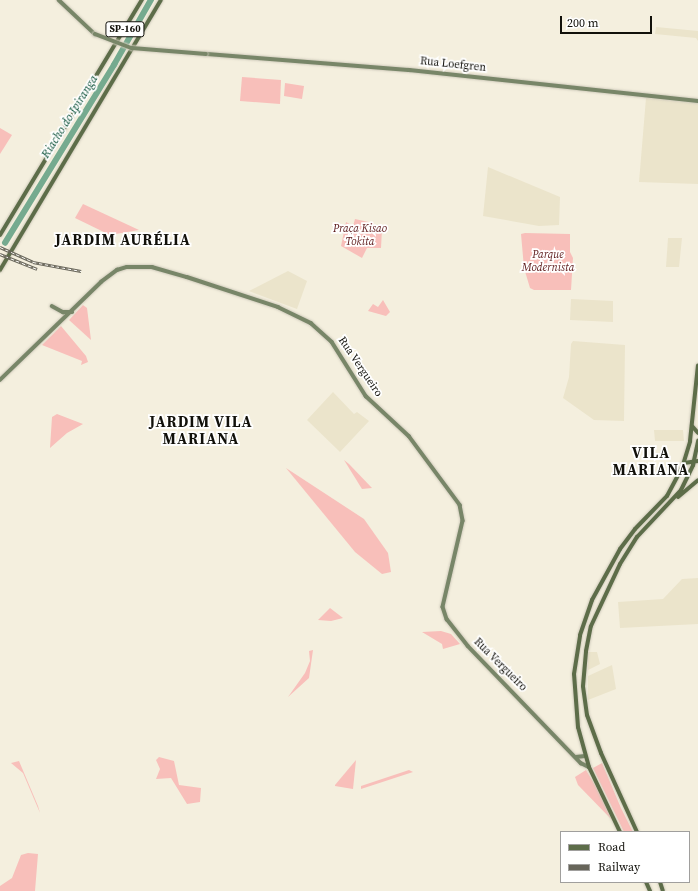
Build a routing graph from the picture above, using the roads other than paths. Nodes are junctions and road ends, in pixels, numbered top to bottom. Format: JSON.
{"nodes":[{"id":1,"x":59,"y":0,"type":"edge"},
{"id":2,"x":142,"y":0,"type":"edge"},
{"id":3,"x":161,"y":0,"type":"edge"},
{"id":4,"x":698,"y":100,"type":"edge"},
{"id":5,"x":0,"y":235,"type":"edge"},
{"id":6,"x":0,"y":270,"type":"edge"},
{"id":7,"x":52,"y":306,"type":"dead end"},
{"id":8,"x":72,"y":312,"type":"junction"},
{"id":9,"x":698,"y":365,"type":"edge"},
{"id":10,"x":0,"y":380,"type":"edge"},
{"id":11,"x":692,"y":426,"type":"junction"},
{"id":12,"x":698,"y":433,"type":"edge"},
{"id":13,"x":698,"y":441,"type":"edge"},
{"id":14,"x":697,"y":450,"type":"edge"},
{"id":15,"x":696,"y":461,"type":"edge"},
{"id":16,"x":684,"y":463,"type":"junction"},
{"id":17,"x":698,"y":480,"type":"edge"},
{"id":18,"x":674,"y":500,"type":"junction"},
{"id":19,"x":576,"y":756,"type":"junction"},
{"id":20,"x":586,"y":756,"type":"junction"},
{"id":21,"x":589,"y":767,"type":"junction"},
{"id":22,"x":620,"y":831,"type":"edge"},
{"id":23,"x":637,"y":831,"type":"edge"}],
"edges":[{"from":1,"to":4,"type":"main road","name":"Rua Loefgren","bridge":true},
{"from":2,"to":5,"type":"main road","number":"SP-160"},
{"from":3,"to":6,"type":"main road","number":"SP-160"},
{"from":7,"to":8,"type":"main road"},
{"from":8,"to":10,"type":"main road","name":"Rua Vergueiro"},
{"from":8,"to":19,"type":"main road","name":"Rua Vergueiro"},
{"from":9,"to":11,"type":"main road"},
{"from":11,"to":12,"type":"main road"},
{"from":11,"to":16,"type":"main road"},
{"from":13,"to":14,"type":"main road"},
{"from":14,"to":15,"type":"main road"},
{"from":15,"to":16,"type":"main road"},
{"from":15,"to":18,"type":"main road"},
{"from":16,"to":20,"type":"main road"},
{"from":17,"to":18,"type":"main road"},
{"from":18,"to":23,"type":"main road"},
{"from":19,"to":20,"type":"main road"},
{"from":19,"to":21,"type":"main road","name":"Rua Vergueiro"},
{"from":20,"to":21,"type":"main road"},
{"from":21,"to":22,"type":"main road","name":"Rua Vergueiro"}]}
